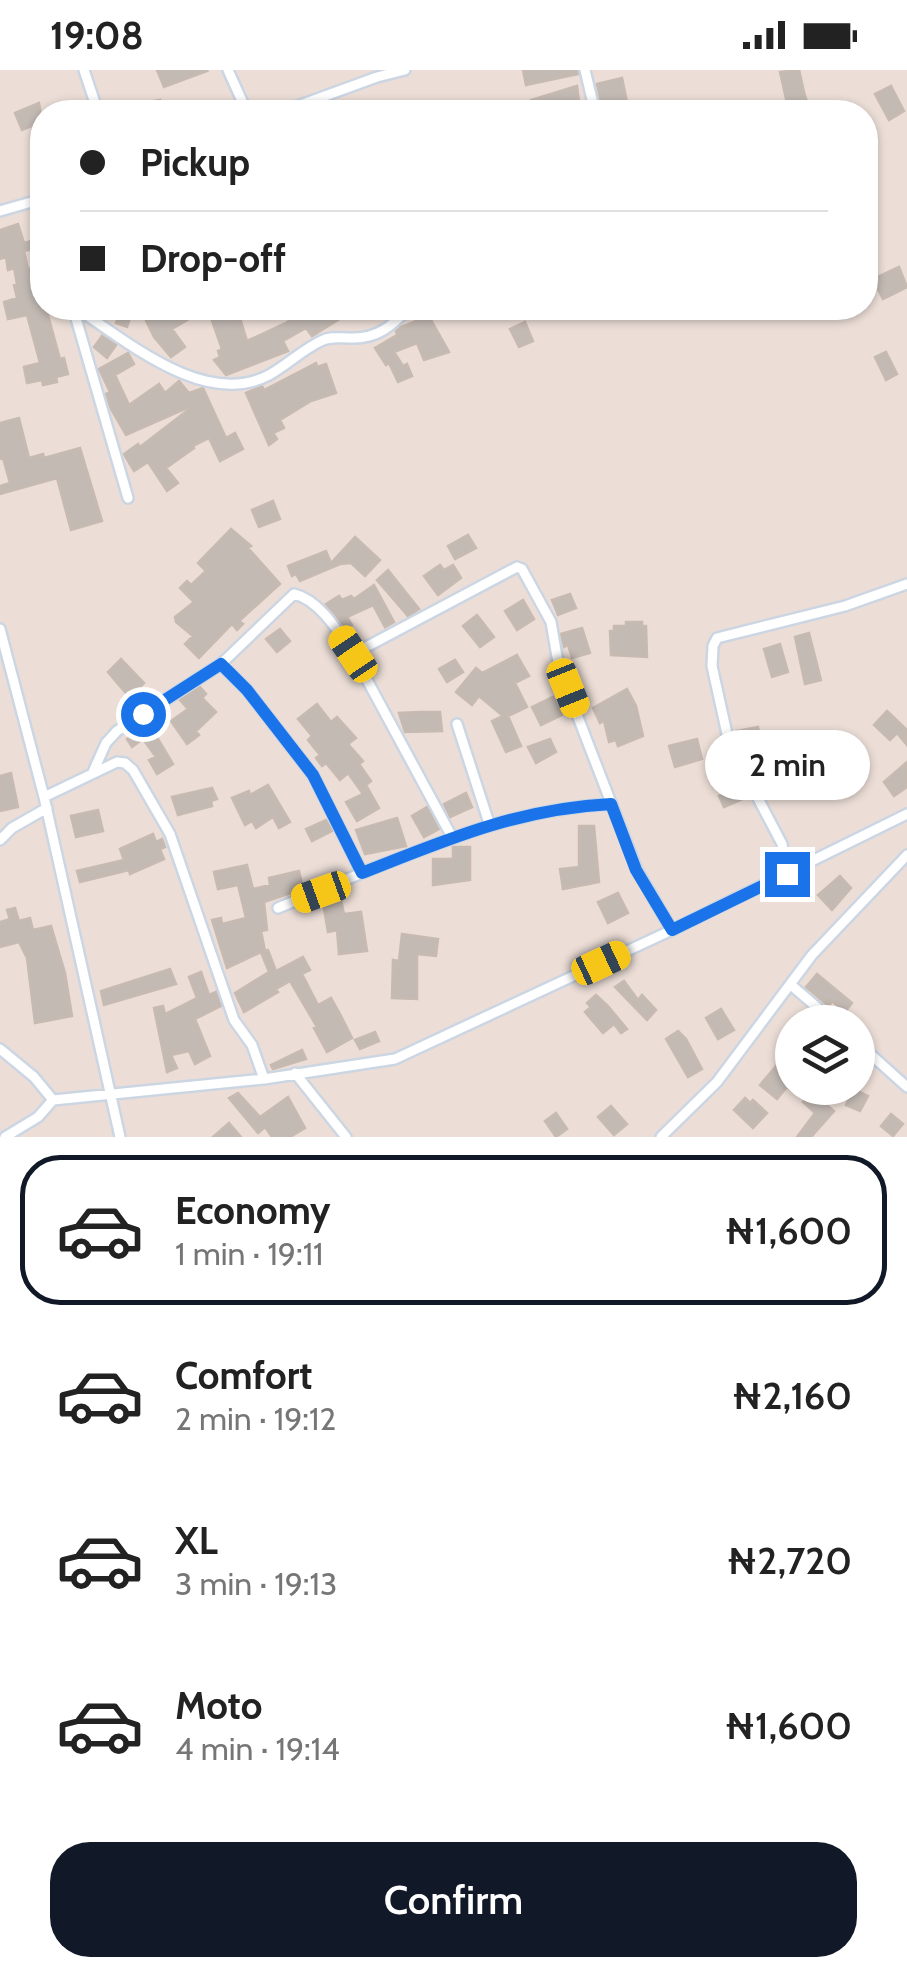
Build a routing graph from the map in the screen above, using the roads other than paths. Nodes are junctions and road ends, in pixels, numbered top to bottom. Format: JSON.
{"nodes":[{"id":1,"x":84,"y":70,"type":"edge"},
{"id":2,"x":228,"y":70,"type":"edge"},
{"id":3,"x":405,"y":70,"type":"edge"},
{"id":4,"x":585,"y":70,"type":"edge"},
{"id":5,"x":94,"y":100,"type":"edge"},
{"id":6,"x":242,"y":100,"type":"edge"},
{"id":7,"x":314,"y":100,"type":"edge"},
{"id":8,"x":592,"y":100,"type":"edge"},
{"id":9,"x":30,"y":202,"type":"edge"},
{"id":10,"x":0,"y":211,"type":"edge"},
{"id":11,"x":78,"y":320,"type":"edge"},
{"id":12,"x":93,"y":320,"type":"edge"},
{"id":13,"x":397,"y":320,"type":"edge"},
{"id":14,"x":128,"y":498,"type":"dead end"},
{"id":15,"x":907,"y":584,"type":"edge"},
{"id":16,"x":0,"y":629,"type":"edge"},
{"id":17,"x":353,"y":654,"type":"junction"},
{"id":18,"x":221,"y":664,"type":"junction"},
{"id":19,"x":457,"y":724,"type":"dead end"},
{"id":20,"x":93,"y":772,"type":"junction"},
{"id":21,"x":45,"y":803,"type":"junction"},
{"id":22,"x":611,"y":804,"type":"junction"},
{"id":23,"x":907,"y":814,"type":"edge"},
{"id":24,"x":489,"y":823,"type":"junction"},
{"id":25,"x":452,"y":837,"type":"junction"},
{"id":26,"x":0,"y":840,"type":"edge"},
{"id":27,"x":907,"y":856,"type":"edge"},
{"id":28,"x":362,"y":873,"type":"junction"},
{"id":29,"x":787,"y":874,"type":"junction"},
{"id":30,"x":278,"y":908,"type":"dead end"},
{"id":31,"x":672,"y":930,"type":"junction"},
{"id":32,"x":791,"y":985,"type":"junction"},
{"id":33,"x":814,"y":1005,"type":"edge"},
{"id":34,"x":0,"y":1049,"type":"edge"},
{"id":35,"x":875,"y":1058,"type":"edge"},
{"id":36,"x":295,"y":1074,"type":"junction"},
{"id":37,"x":264,"y":1079,"type":"junction"},
{"id":38,"x":907,"y":1087,"type":"edge"},
{"id":39,"x":110,"y":1092,"type":"junction"},
{"id":40,"x":54,"y":1100,"type":"junction"},
{"id":41,"x":8,"y":1136,"type":"edge"},
{"id":42,"x":120,"y":1137,"type":"edge"},
{"id":43,"x":346,"y":1137,"type":"edge"},
{"id":44,"x":661,"y":1137,"type":"edge"}],
"edges":[{"from":1,"to":5,"type":"street"},
{"from":2,"to":6,"type":"street"},
{"from":3,"to":7,"type":"street"},
{"from":4,"to":8,"type":"street"},
{"from":9,"to":10,"type":"street"},
{"from":11,"to":14,"type":"street"},
{"from":12,"to":13,"type":"street"},
{"from":15,"to":29,"type":"street"},
{"from":16,"to":21,"type":"street"},
{"from":17,"to":18,"type":"street"},
{"from":17,"to":22,"type":"street"},
{"from":17,"to":25,"type":"street"},
{"from":18,"to":20,"type":"street"},
{"from":18,"to":28,"type":"street"},
{"from":19,"to":24,"type":"street"},
{"from":20,"to":21,"type":"street"},
{"from":20,"to":37,"type":"street"},
{"from":21,"to":26,"type":"street"},
{"from":21,"to":39,"type":"street"},
{"from":22,"to":24,"type":"street"},
{"from":22,"to":31,"type":"street"},
{"from":23,"to":29,"type":"street"},
{"from":24,"to":25,"type":"street"},
{"from":25,"to":28,"type":"street"},
{"from":27,"to":32,"type":"street"},
{"from":28,"to":30,"type":"street"},
{"from":29,"to":31,"type":"street"},
{"from":31,"to":36,"type":"street"},
{"from":32,"to":33,"type":"street"},
{"from":32,"to":44,"type":"street"},
{"from":34,"to":40,"type":"street"},
{"from":35,"to":38,"type":"street"},
{"from":36,"to":37,"type":"street"},
{"from":36,"to":43,"type":"street"},
{"from":37,"to":39,"type":"street"},
{"from":39,"to":40,"type":"street"},
{"from":39,"to":42,"type":"street"},
{"from":40,"to":41,"type":"street"}]}
